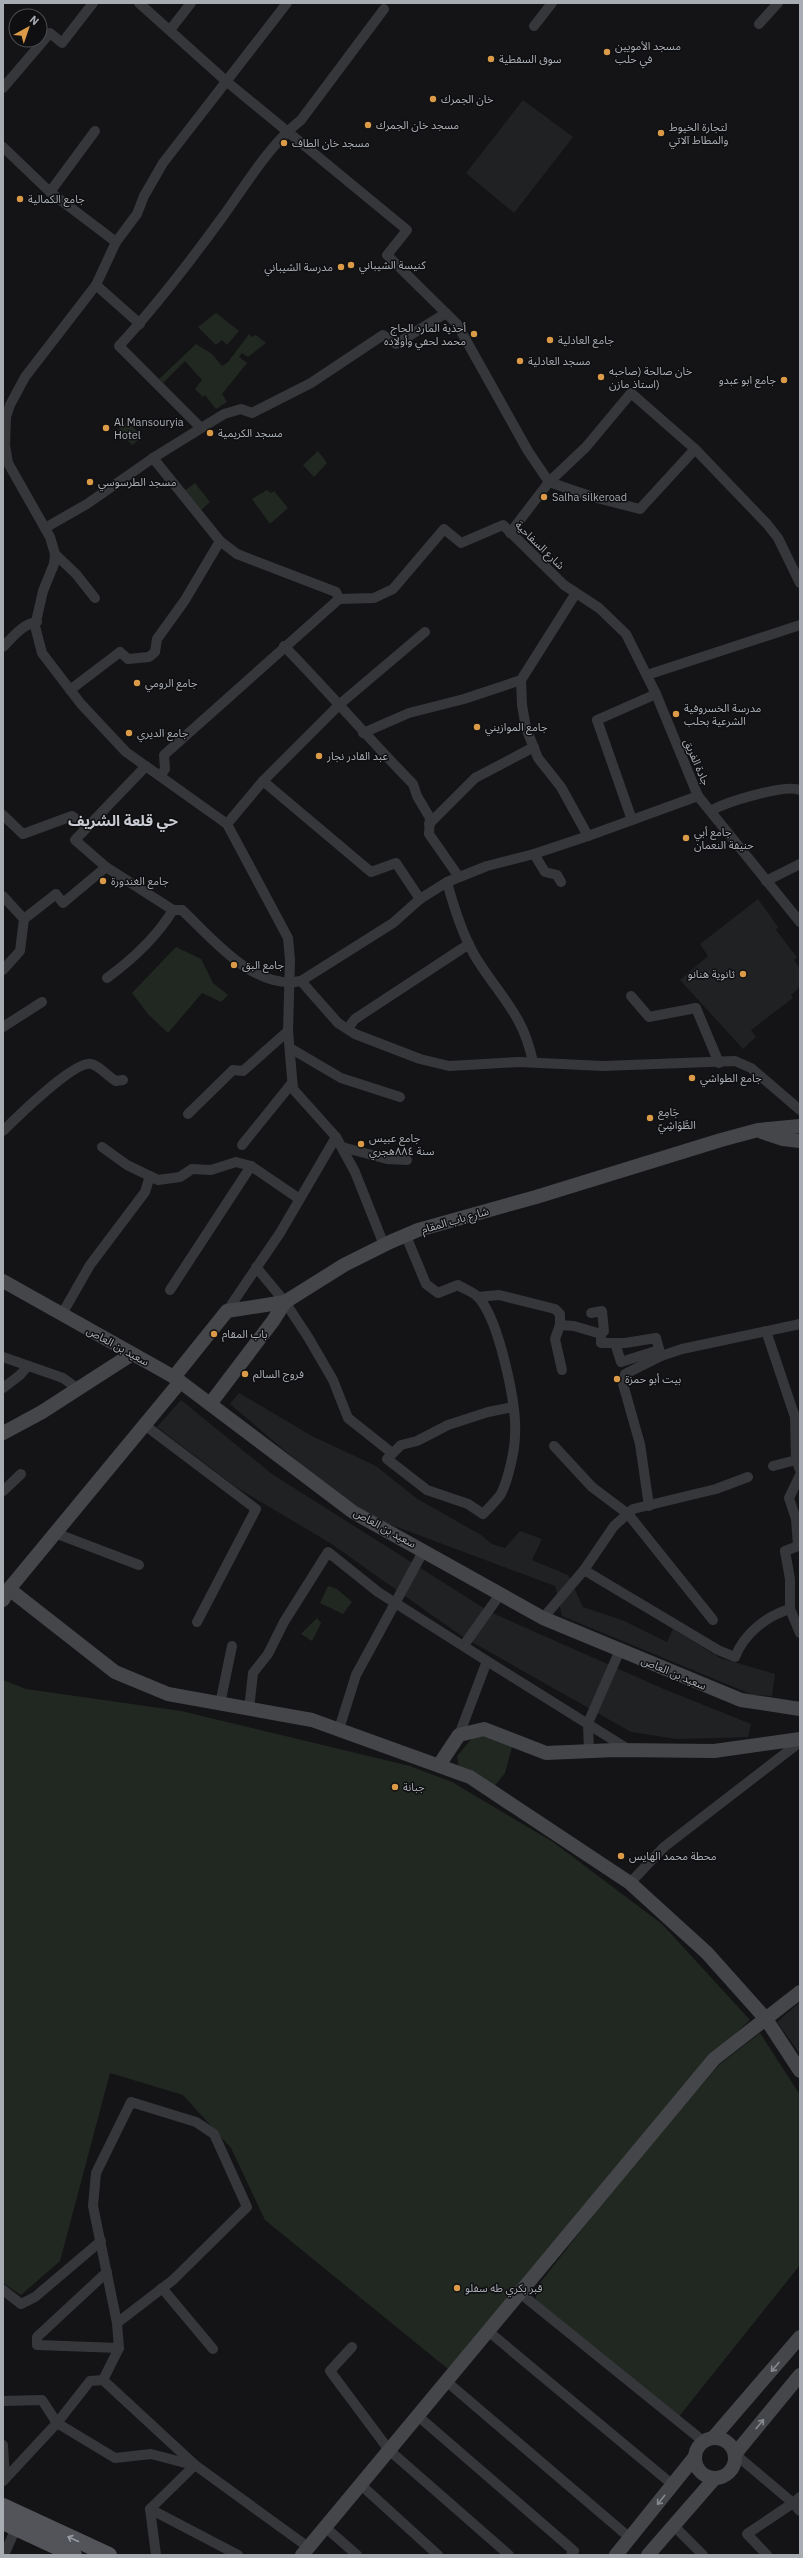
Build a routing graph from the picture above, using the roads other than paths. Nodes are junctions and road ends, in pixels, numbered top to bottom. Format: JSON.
{"nodes":[{"id":1,"x":93,"y":3,"type":"edge"},
{"id":2,"x":139,"y":3,"type":"edge"},
{"id":3,"x":191,"y":3,"type":"edge"},
{"id":4,"x":288,"y":3,"type":"edge"},
{"id":5,"x":552,"y":3,"type":"edge"},
{"id":6,"x":778,"y":3,"type":"edge"},
{"id":7,"x":384,"y":9,"type":"dead end"},
{"id":8,"x":759,"y":24,"type":"dead end"},
{"id":9,"x":534,"y":26,"type":"dead end"},
{"id":10,"x":170,"y":30,"type":"junction"},
{"id":11,"x":226,"y":81,"type":"junction"},
{"id":12,"x":3,"y":88,"type":"edge"},
{"id":13,"x":287,"y":131,"type":"junction"},
{"id":14,"x":95,"y":132,"type":"dead end"},
{"id":15,"x":3,"y":147,"type":"edge"},
{"id":16,"x":50,"y":192,"type":"junction"},
{"id":17,"x":116,"y":242,"type":"junction"},
{"id":18,"x":96,"y":285,"type":"junction"},
{"id":19,"x":446,"y":313,"type":"junction"},
{"id":20,"x":140,"y":324,"type":"junction"},
{"id":21,"x":4,"y":416,"type":"edge"},
{"id":22,"x":201,"y":428,"type":"junction"},
{"id":23,"x":695,"y":449,"type":"junction"},
{"id":24,"x":152,"y":458,"type":"junction"},
{"id":25,"x":5,"y":463,"type":"edge"},
{"id":26,"x":549,"y":482,"type":"junction"},
{"id":27,"x":44,"y":528,"type":"junction"},
{"id":28,"x":510,"y":533,"type":"junction"},
{"id":29,"x":220,"y":541,"type":"junction"},
{"id":30,"x":55,"y":554,"type":"junction"},
{"id":31,"x":800,"y":583,"type":"edge"},
{"id":32,"x":576,"y":593,"type":"junction"},
{"id":33,"x":95,"y":598,"type":"dead end"},
{"id":34,"x":339,"y":599,"type":"junction"},
{"id":35,"x":37,"y":622,"type":"junction"},
{"id":36,"x":800,"y":625,"type":"edge"},
{"id":37,"x":425,"y":632,"type":"dead end"},
{"id":38,"x":284,"y":646,"type":"junction"},
{"id":39,"x":3,"y":647,"type":"edge"},
{"id":40,"x":647,"y":675,"type":"junction"},
{"id":41,"x":521,"y":680,"type":"junction"},
{"id":42,"x":70,"y":690,"type":"junction"},
{"id":43,"x":656,"y":694,"type":"junction"},
{"id":44,"x":340,"y":704,"type":"junction"},
{"id":45,"x":363,"y":733,"type":"junction"},
{"id":46,"x":534,"y":747,"type":"junction"},
{"id":47,"x":146,"y":766,"type":"junction"},
{"id":48,"x":160,"y":776,"type":"junction"},
{"id":49,"x":263,"y":781,"type":"junction"},
{"id":50,"x":800,"y":790,"type":"edge"},
{"id":51,"x":698,"y":796,"type":"junction"},
{"id":52,"x":710,"y":810,"type":"junction"},
{"id":53,"x":5,"y":820,"type":"edge"},
{"id":54,"x":632,"y":820,"type":"junction"},
{"id":55,"x":227,"y":824,"type":"junction"},
{"id":56,"x":429,"y":824,"type":"junction"},
{"id":57,"x":86,"y":827,"type":"junction"},
{"id":58,"x":588,"y":836,"type":"junction"},
{"id":59,"x":534,"y":854,"type":"junction"},
{"id":60,"x":800,"y":864,"type":"edge"},
{"id":61,"x":106,"y":867,"type":"junction"},
{"id":62,"x":459,"y":877,"type":"junction"},
{"id":63,"x":766,"y":881,"type":"junction"},
{"id":64,"x":447,"y":882,"type":"junction"},
{"id":65,"x":560,"y":882,"type":"dead end"},
{"id":66,"x":3,"y":896,"type":"edge"},
{"id":67,"x":420,"y":899,"type":"junction"},
{"id":68,"x":173,"y":910,"type":"junction"},
{"id":69,"x":24,"y":919,"type":"junction"},
{"id":70,"x":800,"y":922,"type":"edge"},
{"id":71,"x":469,"y":944,"type":"junction"},
{"id":72,"x":3,"y":970,"type":"edge"},
{"id":73,"x":107,"y":978,"type":"dead end"},
{"id":74,"x":301,"y":981,"type":"junction"},
{"id":75,"x":289,"y":984,"type":"junction"},
{"id":76,"x":631,"y":996,"type":"dead end"},
{"id":77,"x":42,"y":1002,"type":"dead end"},
{"id":78,"x":3,"y":1027,"type":"edge"},
{"id":79,"x":348,"y":1028,"type":"junction"},
{"id":80,"x":288,"y":1031,"type":"junction"},
{"id":81,"x":290,"y":1048,"type":"junction"},
{"id":82,"x":533,"y":1062,"type":"junction"},
{"id":83,"x":719,"y":1063,"type":"junction"},
{"id":84,"x":124,"y":1080,"type":"dead end"},
{"id":85,"x":292,"y":1083,"type":"junction"},
{"id":86,"x":400,"y":1097,"type":"dead end"},
{"id":87,"x":800,"y":1110,"type":"edge"},
{"id":88,"x":188,"y":1114,"type":"dead end"},
{"id":89,"x":800,"y":1126,"type":"edge"},
{"id":90,"x":758,"y":1130,"type":"junction"},
{"id":91,"x":3,"y":1131,"type":"edge"},
{"id":92,"x":336,"y":1137,"type":"junction"},
{"id":93,"x":800,"y":1141,"type":"edge"},
{"id":94,"x":242,"y":1145,"type":"dead end"},
{"id":95,"x":102,"y":1147,"type":"dead end"},
{"id":96,"x":342,"y":1147,"type":"junction"},
{"id":97,"x":407,"y":1160,"type":"dead end"},
{"id":98,"x":251,"y":1166,"type":"junction"},
{"id":99,"x":150,"y":1176,"type":"junction"},
{"id":100,"x":298,"y":1198,"type":"junction"},
{"id":101,"x":406,"y":1236,"type":"junction"},
{"id":102,"x":384,"y":1245,"type":"junction"},
{"id":103,"x":256,"y":1267,"type":"junction"},
{"id":104,"x":3,"y":1281,"type":"edge"},
{"id":105,"x":170,"y":1290,"type":"dead end"},
{"id":106,"x":478,"y":1297,"type":"junction"},
{"id":107,"x":285,"y":1302,"type":"junction"},
{"id":108,"x":227,"y":1311,"type":"junction"},
{"id":109,"x":591,"y":1313,"type":"dead end"},
{"id":110,"x":62,"y":1314,"type":"junction"},
{"id":111,"x":800,"y":1324,"type":"edge"},
{"id":112,"x":560,"y":1325,"type":"junction"},
{"id":113,"x":766,"y":1331,"type":"junction"},
{"id":114,"x":601,"y":1334,"type":"junction"},
{"id":115,"x":615,"y":1343,"type":"junction"},
{"id":116,"x":660,"y":1353,"type":"junction"},
{"id":117,"x":132,"y":1354,"type":"junction"},
{"id":118,"x":3,"y":1357,"type":"edge"},
{"id":119,"x":28,"y":1366,"type":"junction"},
{"id":120,"x":562,"y":1370,"type":"dead end"},
{"id":121,"x":177,"y":1379,"type":"junction"},
{"id":122,"x":3,"y":1388,"type":"edge"},
{"id":123,"x":78,"y":1390,"type":"junction"},
{"id":124,"x":210,"y":1404,"type":"junction"},
{"id":125,"x":513,"y":1407,"type":"junction"},
{"id":126,"x":146,"y":1426,"type":"junction"},
{"id":127,"x":3,"y":1433,"type":"edge"},
{"id":128,"x":554,"y":1446,"type":"dead end"},
{"id":129,"x":392,"y":1453,"type":"junction"},
{"id":130,"x":798,"y":1465,"type":"edge"},
{"id":131,"x":773,"y":1466,"type":"dead end"},
{"id":132,"x":21,"y":1474,"type":"dead end"},
{"id":133,"x":800,"y":1475,"type":"edge"},
{"id":134,"x":748,"y":1477,"type":"dead end"},
{"id":135,"x":3,"y":1491,"type":"edge"},
{"id":136,"x":649,"y":1506,"type":"junction"},
{"id":137,"x":628,"y":1514,"type":"junction"},
{"id":138,"x":55,"y":1533,"type":"junction"},
{"id":139,"x":424,"y":1550,"type":"junction"},
{"id":140,"x":139,"y":1565,"type":"dead end"},
{"id":141,"x":584,"y":1570,"type":"junction"},
{"id":142,"x":5,"y":1590,"type":"edge"},
{"id":143,"x":501,"y":1593,"type":"junction"},
{"id":144,"x":395,"y":1602,"type":"junction"},
{"id":145,"x":790,"y":1609,"type":"junction"},
{"id":146,"x":543,"y":1618,"type":"junction"},
{"id":147,"x":713,"y":1620,"type":"dead end"},
{"id":148,"x":197,"y":1622,"type":"dead end"},
{"id":149,"x":800,"y":1634,"type":"edge"},
{"id":150,"x":464,"y":1645,"type":"junction"},
{"id":151,"x":232,"y":1646,"type":"dead end"},
{"id":152,"x":620,"y":1650,"type":"junction"},
{"id":153,"x":487,"y":1661,"type":"junction"},
{"id":154,"x":220,"y":1704,"type":"junction"},
{"id":155,"x":249,"y":1709,"type":"junction"},
{"id":156,"x":800,"y":1709,"type":"edge"},
{"id":157,"x":588,"y":1723,"type":"junction"},
{"id":158,"x":339,"y":1729,"type":"junction"},
{"id":159,"x":459,"y":1734,"type":"junction"},
{"id":160,"x":800,"y":1739,"type":"edge"},
{"id":161,"x":800,"y":1742,"type":"edge"},
{"id":162,"x":631,"y":1751,"type":"junction"},
{"id":163,"x":589,"y":1752,"type":"junction"},
{"id":164,"x":439,"y":1765,"type":"junction"},
{"id":165,"x":630,"y":1884,"type":"junction"},
{"id":166,"x":800,"y":1992,"type":"edge"},
{"id":167,"x":766,"y":2018,"type":"junction"},
{"id":168,"x":800,"y":2071,"type":"edge"},
{"id":169,"x":101,"y":2241,"type":"junction"},
{"id":170,"x":107,"y":2272,"type":"junction"},
{"id":171,"x":162,"y":2288,"type":"junction"},
{"id":172,"x":3,"y":2290,"type":"edge"},
{"id":173,"x":520,"y":2293,"type":"junction"},
{"id":174,"x":117,"y":2323,"type":"junction"},
{"id":175,"x":488,"y":2331,"type":"junction"},
{"id":176,"x":800,"y":2337,"type":"edge"},
{"id":177,"x":352,"y":2347,"type":"dead end"},
{"id":178,"x":119,"y":2348,"type":"junction"},
{"id":179,"x":213,"y":2349,"type":"dead end"},
{"id":180,"x":800,"y":2375,"type":"edge"},
{"id":181,"x":103,"y":2380,"type":"junction"},
{"id":182,"x":446,"y":2381,"type":"junction"},
{"id":183,"x":3,"y":2401,"type":"edge"},
{"id":184,"x":418,"y":2416,"type":"junction"},
{"id":185,"x":57,"y":2423,"type":"junction"},
{"id":186,"x":708,"y":2440,"type":"junction"},
{"id":187,"x":3,"y":2445,"type":"edge"},
{"id":188,"x":389,"y":2450,"type":"junction"},
{"id":189,"x":735,"y":2454,"type":"junction"},
{"id":190,"x":694,"y":2458,"type":"junction"},
{"id":191,"x":195,"y":2465,"type":"junction"},
{"id":192,"x":715,"y":2478,"type":"junction"},
{"id":193,"x":4,"y":2480,"type":"edge"},
{"id":194,"x":360,"y":2484,"type":"junction"},
{"id":195,"x":673,"y":2485,"type":"junction"},
{"id":196,"x":796,"y":2500,"type":"edge"},
{"id":197,"x":3,"y":2506,"type":"edge"},
{"id":198,"x":150,"y":2509,"type":"junction"},
{"id":199,"x":800,"y":2511,"type":"edge"},
{"id":200,"x":10,"y":2525,"type":"edge"},
{"id":201,"x":673,"y":2525,"type":"junction"},
{"id":202,"x":325,"y":2527,"type":"junction"},
{"id":203,"x":630,"y":2538,"type":"junction"},
{"id":204,"x":53,"y":2550,"type":"edge"},
{"id":205,"x":305,"y":2551,"type":"edge"},
{"id":206,"x":4,"y":2555,"type":"edge"},
{"id":207,"x":74,"y":2555,"type":"edge"},
{"id":208,"x":109,"y":2555,"type":"edge"},
{"id":209,"x":156,"y":2555,"type":"edge"},
{"id":210,"x":238,"y":2555,"type":"edge"},
{"id":211,"x":357,"y":2555,"type":"edge"},
{"id":212,"x":438,"y":2555,"type":"edge"},
{"id":213,"x":509,"y":2555,"type":"edge"},
{"id":214,"x":571,"y":2555,"type":"edge"},
{"id":215,"x":616,"y":2555,"type":"edge"},
{"id":216,"x":648,"y":2555,"type":"edge"},
{"id":217,"x":703,"y":2555,"type":"edge"},
{"id":218,"x":767,"y":2555,"type":"edge"}],
"edges":[{"from":1,"to":12,"type":"street"},
{"from":2,"to":10,"type":"street"},
{"from":3,"to":10,"type":"street"},
{"from":4,"to":11,"type":"street"},
{"from":5,"to":9,"type":"street"},
{"from":6,"to":8,"type":"street"},
{"from":7,"to":13,"type":"street"},
{"from":10,"to":11,"type":"street"},
{"from":11,"to":13,"type":"street"},
{"from":11,"to":17,"type":"street"},
{"from":13,"to":19,"type":"street"},
{"from":13,"to":20,"type":"street"},
{"from":14,"to":16,"type":"street"},
{"from":15,"to":16,"type":"street"},
{"from":16,"to":17,"type":"street"},
{"from":17,"to":18,"type":"street"},
{"from":18,"to":20,"type":"street"},
{"from":18,"to":21,"type":"street"},
{"from":19,"to":22,"type":"street"},
{"from":19,"to":26,"type":"street"},
{"from":20,"to":22,"type":"street"},
{"from":21,"to":25,"type":"street"},
{"from":22,"to":24,"type":"street"},
{"from":23,"to":26,"type":"street"},
{"from":23,"to":26,"type":"street"},
{"from":23,"to":31,"type":"street"},
{"from":24,"to":27,"type":"street"},
{"from":24,"to":29,"type":"street"},
{"from":25,"to":27,"type":"street"},
{"from":26,"to":28,"type":"street"},
{"from":27,"to":30,"type":"street"},
{"from":28,"to":32,"type":"street","name":"شارع السفاحية"},
{"from":28,"to":34,"type":"street","name":"شارع السفاحية"},
{"from":29,"to":34,"type":"street"},
{"from":29,"to":42,"type":"street"},
{"from":30,"to":33,"type":"street"},
{"from":30,"to":35,"type":"street"},
{"from":32,"to":40,"type":"street","name":"شارع السفاحية"},
{"from":32,"to":41,"type":"street"},
{"from":34,"to":38,"type":"street"},
{"from":35,"to":39,"type":"street"},
{"from":35,"to":42,"type":"street"},
{"from":36,"to":40,"type":"street"},
{"from":37,"to":44,"type":"street"},
{"from":38,"to":44,"type":"street"},
{"from":38,"to":48,"type":"street"},
{"from":40,"to":43,"type":"street","name":"جادة الفريق"},
{"from":41,"to":45,"type":"street"},
{"from":41,"to":46,"type":"street"},
{"from":42,"to":47,"type":"street"},
{"from":43,"to":51,"type":"street","name":"جادة الفريق"},
{"from":43,"to":54,"type":"street"},
{"from":44,"to":45,"type":"street"},
{"from":44,"to":49,"type":"street"},
{"from":45,"to":56,"type":"street"},
{"from":46,"to":56,"type":"street"},
{"from":46,"to":58,"type":"street"},
{"from":47,"to":48,"type":"street"},
{"from":47,"to":57,"type":"street"},
{"from":48,"to":55,"type":"street"},
{"from":49,"to":55,"type":"street"},
{"from":49,"to":67,"type":"street"},
{"from":50,"to":52,"type":"street"},
{"from":51,"to":52,"type":"street","name":"جادة الفريق"},
{"from":51,"to":54,"type":"street"},
{"from":52,"to":63,"type":"street","name":"جادة الفريق"},
{"from":53,"to":57,"type":"street"},
{"from":54,"to":58,"type":"street"},
{"from":55,"to":75,"type":"street"},
{"from":56,"to":62,"type":"street"},
{"from":57,"to":61,"type":"street"},
{"from":58,"to":59,"type":"street"},
{"from":59,"to":62,"type":"street"},
{"from":59,"to":65,"type":"street"},
{"from":60,"to":63,"type":"street"},
{"from":61,"to":68,"type":"street"},
{"from":61,"to":69,"type":"street"},
{"from":62,"to":64,"type":"street"},
{"from":63,"to":70,"type":"street","name":"جادة الفريق"},
{"from":64,"to":67,"type":"street"},
{"from":64,"to":71,"type":"street"},
{"from":66,"to":69,"type":"street"},
{"from":67,"to":74,"type":"street"},
{"from":68,"to":73,"type":"street"},
{"from":68,"to":75,"type":"street"},
{"from":69,"to":72,"type":"street"},
{"from":71,"to":79,"type":"street"},
{"from":71,"to":82,"type":"street"},
{"from":74,"to":75,"type":"street"},
{"from":74,"to":79,"type":"street"},
{"from":75,"to":80,"type":"street"},
{"from":76,"to":83,"type":"street"},
{"from":77,"to":78,"type":"street"},
{"from":79,"to":82,"type":"street"},
{"from":80,"to":81,"type":"street"},
{"from":80,"to":88,"type":"street"},
{"from":81,"to":85,"type":"street"},
{"from":81,"to":86,"type":"street"},
{"from":82,"to":83,"type":"street"},
{"from":83,"to":87,"type":"street"},
{"from":84,"to":91,"type":"street"},
{"from":85,"to":92,"type":"street"},
{"from":85,"to":94,"type":"street"},
{"from":89,"to":90,"type":"street","name":"شارع باب المقام"},
{"from":90,"to":93,"type":"street"},
{"from":90,"to":101,"type":"street","name":"شارع باب المقام"},
{"from":92,"to":96,"type":"street"},
{"from":92,"to":100,"type":"street"},
{"from":95,"to":99,"type":"street"},
{"from":96,"to":97,"type":"street"},
{"from":96,"to":102,"type":"street"},
{"from":98,"to":99,"type":"street"},
{"from":98,"to":100,"type":"street"},
{"from":98,"to":105,"type":"street"},
{"from":99,"to":110,"type":"street"},
{"from":100,"to":103,"type":"street"},
{"from":101,"to":102,"type":"street","name":"شارع باب المقام"},
{"from":101,"to":106,"type":"street"},
{"from":102,"to":107,"type":"street","name":"شارع باب المقام"},
{"from":103,"to":107,"type":"street"},
{"from":103,"to":108,"type":"street"},
{"from":104,"to":110,"type":"street","name":"سعيد بن العاص"},
{"from":106,"to":112,"type":"street"},
{"from":106,"to":125,"type":"street"},
{"from":107,"to":108,"type":"street"},
{"from":107,"to":124,"type":"street","name":"شارع باب المقام"},
{"from":107,"to":129,"type":"street"},
{"from":108,"to":121,"type":"street"},
{"from":109,"to":114,"type":"street"},
{"from":110,"to":117,"type":"street","name":"سعيد بن العاص"},
{"from":111,"to":113,"type":"street"},
{"from":112,"to":114,"type":"street"},
{"from":112,"to":120,"type":"street"},
{"from":113,"to":116,"type":"street"},
{"from":113,"to":130,"type":"street"},
{"from":114,"to":115,"type":"street"},
{"from":115,"to":116,"type":"street"},
{"from":115,"to":116,"type":"street"},
{"from":116,"to":136,"type":"street"},
{"from":117,"to":121,"type":"street","name":"سعيد بن العاص"},
{"from":117,"to":123,"type":"street"},
{"from":118,"to":119,"type":"street"},
{"from":119,"to":122,"type":"street"},
{"from":119,"to":123,"type":"street"},
{"from":121,"to":124,"type":"street","name":"سعيد بن العاص"},
{"from":121,"to":126,"type":"street"},
{"from":123,"to":127,"type":"street"},
{"from":124,"to":139,"type":"street","name":"سعيد بن العاص"},
{"from":125,"to":129,"type":"street"},
{"from":125,"to":129,"type":"street"},
{"from":126,"to":138,"type":"street"},
{"from":126,"to":148,"type":"street"},
{"from":128,"to":137,"type":"street"},
{"from":130,"to":131,"type":"street"},
{"from":132,"to":135,"type":"street"},
{"from":133,"to":145,"type":"street"},
{"from":134,"to":136,"type":"street"},
{"from":136,"to":137,"type":"street"},
{"from":137,"to":141,"type":"street"},
{"from":137,"to":147,"type":"street"},
{"from":138,"to":140,"type":"street"},
{"from":138,"to":142,"type":"street"},
{"from":139,"to":143,"type":"street","name":"سعيد بن العاص"},
{"from":139,"to":144,"type":"street"},
{"from":141,"to":145,"type":"street"},
{"from":141,"to":146,"type":"street"},
{"from":142,"to":154,"type":"street"},
{"from":143,"to":146,"type":"street","name":"سعيد بن العاص"},
{"from":143,"to":150,"type":"street"},
{"from":144,"to":150,"type":"street"},
{"from":144,"to":155,"type":"street"},
{"from":144,"to":158,"type":"street"},
{"from":145,"to":149,"type":"street"},
{"from":146,"to":152,"type":"street","name":"سعيد بن العاص"},
{"from":150,"to":153,"type":"street"},
{"from":151,"to":154,"type":"street"},
{"from":152,"to":156,"type":"street","name":"سعيد بن العاص"},
{"from":152,"to":157,"type":"street"},
{"from":153,"to":157,"type":"street"},
{"from":153,"to":159,"type":"street"},
{"from":154,"to":155,"type":"street"},
{"from":155,"to":158,"type":"street"},
{"from":157,"to":162,"type":"street"},
{"from":157,"to":163,"type":"street"},
{"from":158,"to":164,"type":"street"},
{"from":159,"to":163,"type":"street"},
{"from":159,"to":164,"type":"street"},
{"from":160,"to":162,"type":"street"},
{"from":161,"to":165,"type":"street"},
{"from":162,"to":163,"type":"street"},
{"from":164,"to":165,"type":"street"},
{"from":165,"to":167,"type":"street"},
{"from":166,"to":167,"type":"street"},
{"from":167,"to":168,"type":"street"},
{"from":167,"to":173,"type":"street"},
{"from":169,"to":170,"type":"street"},
{"from":169,"to":171,"type":"street"},
{"from":169,"to":172,"type":"street"},
{"from":170,"to":174,"type":"street"},
{"from":170,"to":178,"type":"street"},
{"from":171,"to":174,"type":"street"},
{"from":171,"to":179,"type":"street"},
{"from":173,"to":175,"type":"street"},
{"from":173,"to":186,"type":"street"},
{"from":174,"to":178,"type":"street"},
{"from":175,"to":182,"type":"street"},
{"from":175,"to":195,"type":"street"},
{"from":176,"to":186,"type":"street","one_way":true},
{"from":177,"to":188,"type":"street"},
{"from":178,"to":181,"type":"street"},
{"from":189,"to":180,"type":"street","one_way":true},
{"from":181,"to":185,"type":"street"},
{"from":181,"to":191,"type":"street"},
{"from":182,"to":184,"type":"street"},
{"from":182,"to":203,"type":"street"},
{"from":183,"to":185,"type":"street"},
{"from":184,"to":188,"type":"street"},
{"from":184,"to":214,"type":"street"},
{"from":185,"to":191,"type":"street"},
{"from":185,"to":193,"type":"street"},
{"from":186,"to":189,"type":"street"},
{"from":186,"to":190,"type":"street"},
{"from":187,"to":193,"type":"street"},
{"from":188,"to":194,"type":"street"},
{"from":188,"to":213,"type":"street"},
{"from":189,"to":192,"type":"street"},
{"from":189,"to":196,"type":"street"},
{"from":190,"to":192,"type":"street"},
{"from":190,"to":195,"type":"street"},
{"from":191,"to":198,"type":"street"},
{"from":191,"to":205,"type":"street"},
{"from":192,"to":201,"type":"street"},
{"from":194,"to":202,"type":"street"},
{"from":194,"to":212,"type":"street"},
{"from":195,"to":203,"type":"street","one_way":true},
{"from":196,"to":199,"type":"street"},
{"from":196,"to":218,"type":"street"},
{"from":208,"to":197,"type":"main road","one_way":true},
{"from":198,"to":209,"type":"street"},
{"from":198,"to":210,"type":"street"},
{"from":200,"to":204,"type":"main road"},
{"from":200,"to":206,"type":"street"},
{"from":201,"to":216,"type":"street"},
{"from":201,"to":217,"type":"street"},
{"from":202,"to":205,"type":"street"},
{"from":202,"to":211,"type":"street"},
{"from":203,"to":215,"type":"street"},
{"from":204,"to":207,"type":"main road"}]}
